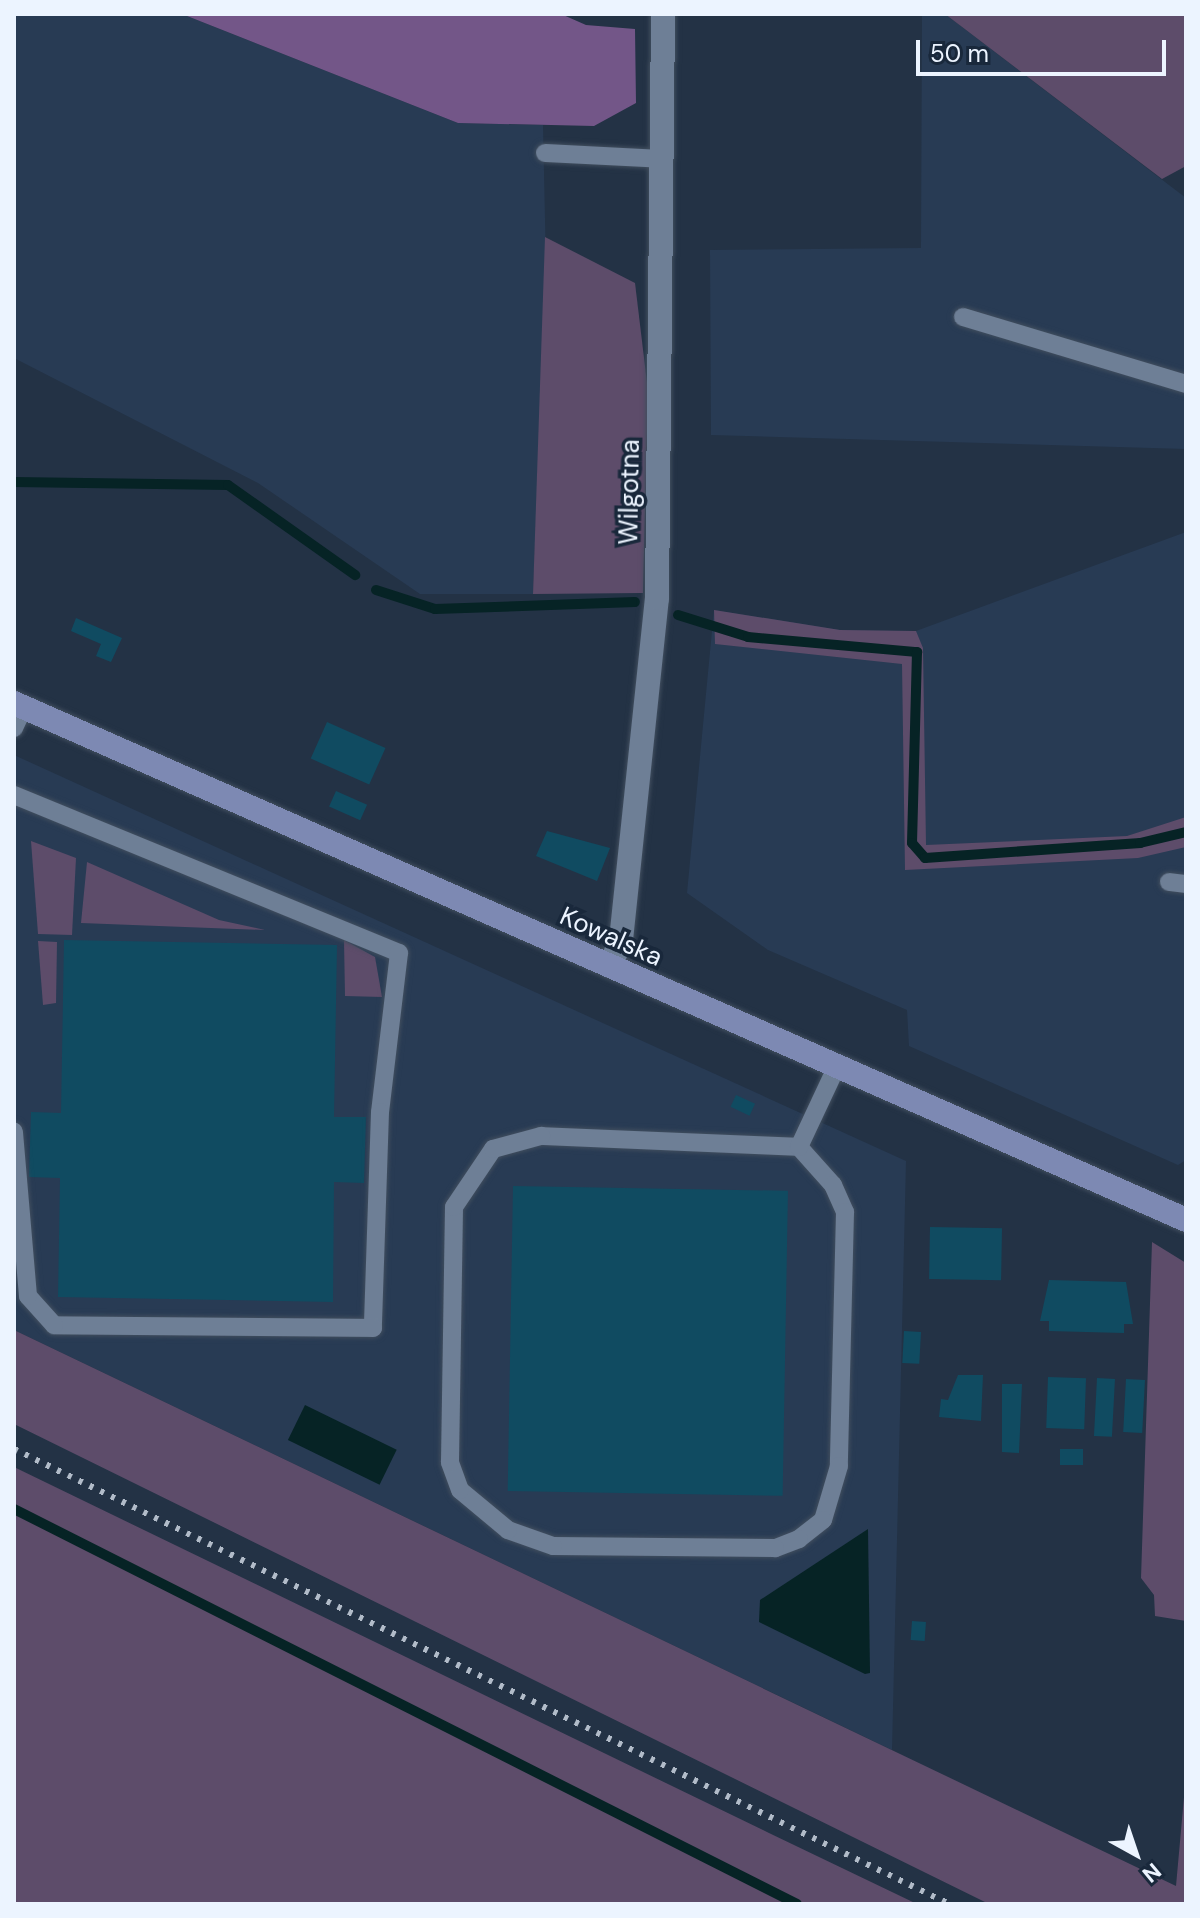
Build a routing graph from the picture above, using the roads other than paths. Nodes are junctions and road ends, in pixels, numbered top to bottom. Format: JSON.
{"nodes":[{"id":1,"x":663,"y":14,"type":"edge"},
{"id":2,"x":545,"y":153,"type":"dead end"},
{"id":3,"x":662,"y":159,"type":"junction"},
{"id":4,"x":963,"y":317,"type":"dead end"},
{"id":5,"x":1186,"y":384,"type":"edge"},
{"id":6,"x":17,"y":713,"type":"edge"},
{"id":7,"x":14,"y":795,"type":"edge"},
{"id":8,"x":610,"y":966,"type":"junction"},
{"id":9,"x":837,"y":1066,"type":"junction"},
{"id":10,"x":14,"y":1132,"type":"edge"},
{"id":11,"x":799,"y":1147,"type":"junction"},
{"id":12,"x":1186,"y":1220,"type":"edge"}],
"edges":[{"from":1,"to":3,"type":"street","name":"Wilgotna"},
{"from":2,"to":3,"type":"lane"},
{"from":3,"to":8,"type":"street","name":"Wilgotna"},
{"from":4,"to":5,"type":"lane"},
{"from":6,"to":8,"type":"street","name":"Kowalska"},
{"from":7,"to":10,"type":"lane"},
{"from":8,"to":9,"type":"street","name":"Kowalska"},
{"from":9,"to":11,"type":"lane"},
{"from":9,"to":12,"type":"street","name":"Kowalska"},
{"from":11,"to":11,"type":"lane"}]}
